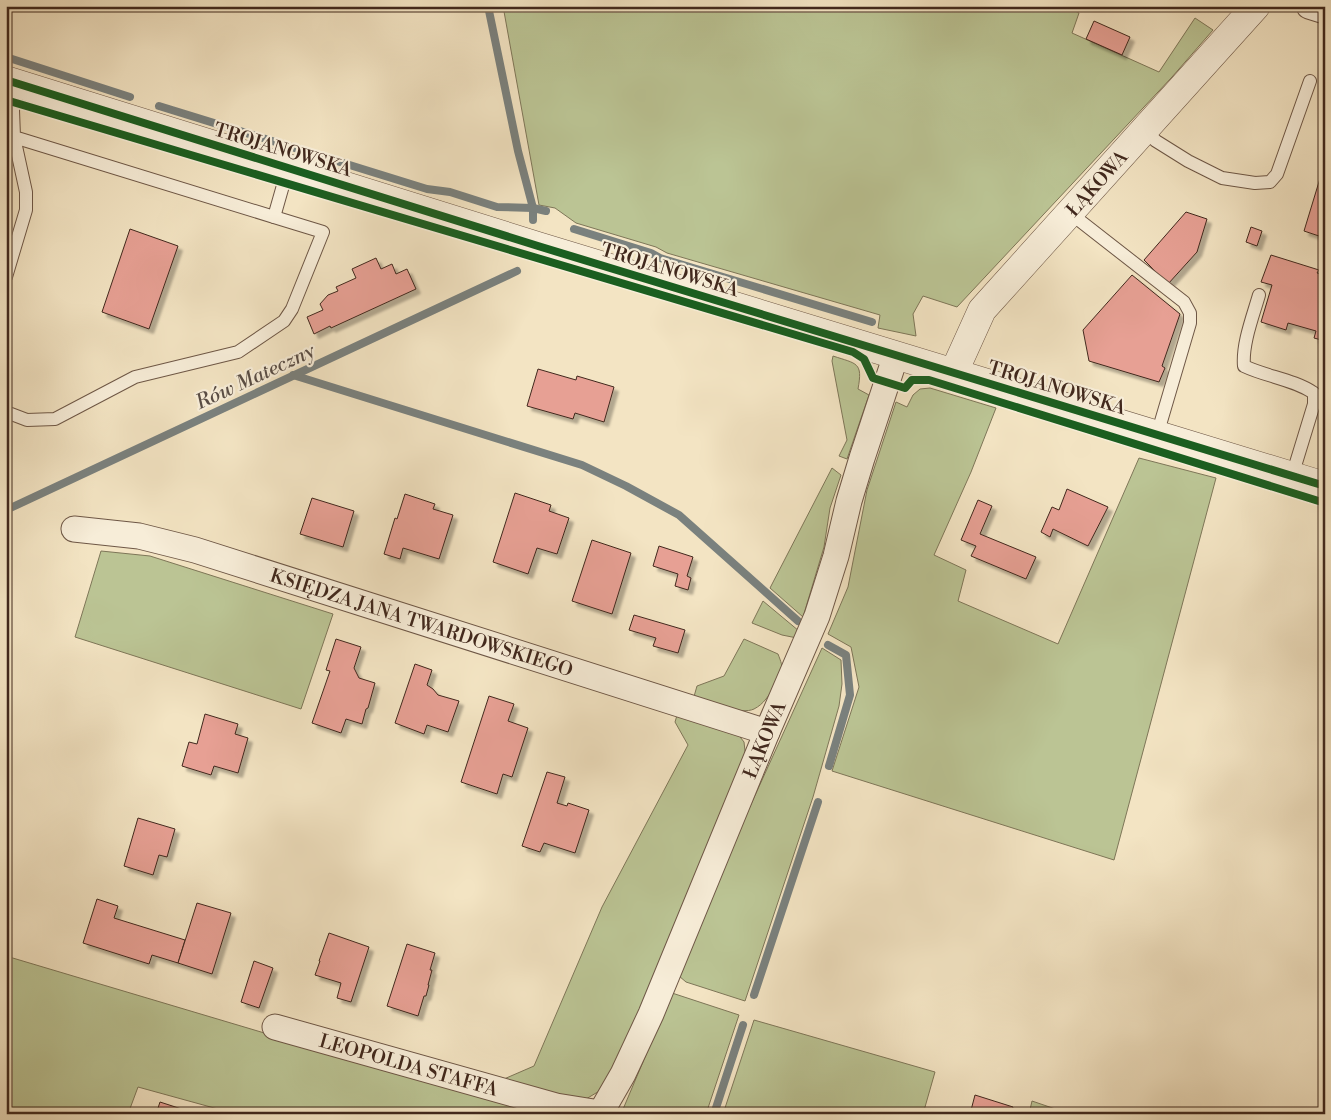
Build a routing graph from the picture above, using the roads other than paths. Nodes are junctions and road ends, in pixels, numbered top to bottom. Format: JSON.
{"nodes":[{"id":1,"x":1256,"y":6,"type":"edge"},
{"id":2,"x":1309,"y":6,"type":"edge"},
{"id":3,"x":1325,"y":11,"type":"edge"},
{"id":4,"x":1310,"y":81,"type":"dead end"},
{"id":5,"x":13,"y":82,"type":"edge"},
{"id":6,"x":1144,"y":130,"type":"junction"},
{"id":7,"x":14,"y":137,"type":"junction"},
{"id":8,"x":288,"y":168,"type":"junction"},
{"id":9,"x":1070,"y":212,"type":"junction"},
{"id":10,"x":274,"y":217,"type":"junction"},
{"id":11,"x":6,"y":277,"type":"edge"},
{"id":12,"x":1259,"y":295,"type":"dead end"},
{"id":13,"x":896,"y":355,"type":"junction"},
{"id":14,"x":954,"y":372,"type":"junction"},
{"id":15,"x":6,"y":412,"type":"edge"},
{"id":16,"x":1158,"y":435,"type":"junction"},
{"id":17,"x":1292,"y":476,"type":"junction"},
{"id":18,"x":1325,"y":486,"type":"edge"},
{"id":19,"x":74,"y":529,"type":"dead end"},
{"id":20,"x":767,"y":732,"type":"junction"},
{"id":21,"x":275,"y":1027,"type":"dead end"},
{"id":22,"x":600,"y":1113,"type":"edge"}],
"edges":[{"from":1,"to":6,"type":"street","name":"ŁĄKOWA"},
{"from":2,"to":3,"type":"street"},
{"from":4,"to":6,"type":"lane"},
{"from":5,"to":7,"type":"lane"},
{"from":5,"to":8,"type":"street","name":"TROJANOWSKA"},
{"from":6,"to":9,"type":"street","name":"ŁĄKOWA"},
{"from":7,"to":10,"type":"lane"},
{"from":7,"to":11,"type":"lane"},
{"from":8,"to":10,"type":"lane"},
{"from":8,"to":13,"type":"street","name":"TROJANOWSKA"},
{"from":9,"to":14,"type":"street","name":"ŁĄKOWA"},
{"from":9,"to":16,"type":"lane"},
{"from":10,"to":15,"type":"lane"},
{"from":12,"to":17,"type":"lane"},
{"from":13,"to":14,"type":"street","name":"TROJANOWSKA"},
{"from":13,"to":20,"type":"street","name":"ŁĄKOWA"},
{"from":14,"to":16,"type":"street","name":"TROJANOWSKA"},
{"from":16,"to":17,"type":"street","name":"TROJANOWSKA"},
{"from":17,"to":18,"type":"street","name":"TROJANOWSKA"},
{"from":19,"to":20,"type":"street","name":"KSIĘDZA JANA TWARDOWSKIEGO"},
{"from":20,"to":22,"type":"street","name":"ŁĄKOWA"},
{"from":21,"to":22,"type":"street","name":"LEOPOLDA STAFFA"}]}
